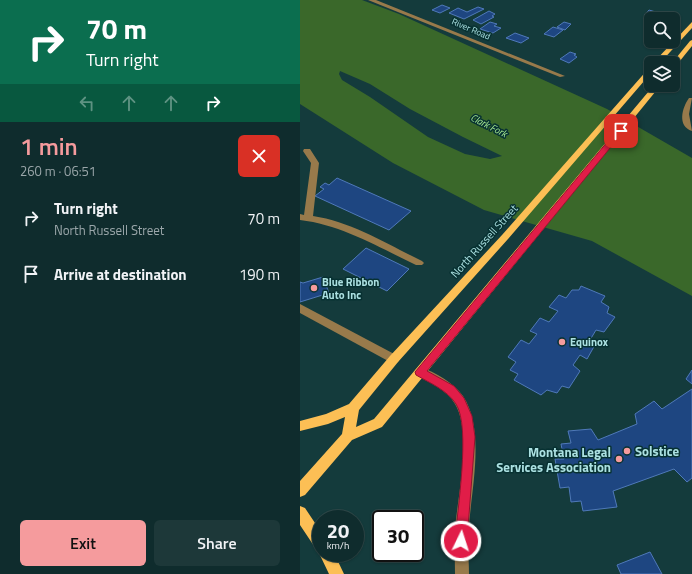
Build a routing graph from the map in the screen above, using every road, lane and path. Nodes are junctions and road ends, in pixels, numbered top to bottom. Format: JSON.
{"nodes":[{"id":1,"x":372,"y":0,"type":"edge"},
{"id":2,"x":692,"y":24,"type":"edge"},
{"id":3,"x":692,"y":42,"type":"edge"},
{"id":4,"x":662,"y":56,"type":"edge"},
{"id":5,"x":680,"y":57,"type":"edge"},
{"id":6,"x":562,"y":76,"type":"dead end"},
{"id":7,"x":644,"y":77,"type":"edge"},
{"id":8,"x":652,"y":92,"type":"edge"},
{"id":9,"x":692,"y":100,"type":"edge"},
{"id":10,"x":692,"y":129,"type":"edge"},
{"id":11,"x":307,"y":151,"type":"dead end"},
{"id":12,"x":304,"y":218,"type":"edge"},
{"id":13,"x":419,"y":263,"type":"dead end"},
{"id":14,"x":300,"y":308,"type":"edge"},
{"id":15,"x":394,"y":360,"type":"junction"},
{"id":16,"x":420,"y":372,"type":"junction"},
{"id":17,"x":353,"y":408,"type":"junction"},
{"id":18,"x":300,"y":426,"type":"edge"},
{"id":19,"x":348,"y":436,"type":"junction"},
{"id":20,"x":300,"y":491,"type":"edge"},
{"id":21,"x":300,"y":513,"type":"edge"},
{"id":22,"x":312,"y":531,"type":"edge"},
{"id":23,"x":331,"y":562,"type":"edge"},
{"id":24,"x":337,"y":574,"type":"edge"},
{"id":25,"x":462,"y":574,"type":"edge"}],
"edges":[{"from":1,"to":6,"type":"street","name":"River Road"},
{"from":2,"to":4,"type":"main road"},
{"from":3,"to":5,"type":"main road"},
{"from":7,"to":15,"type":"main road","name":"North Russell Street"},
{"from":8,"to":16,"type":"main road"},
{"from":9,"to":10,"type":"street"},
{"from":11,"to":12,"type":"street"},
{"from":12,"to":13,"type":"street"},
{"from":14,"to":15,"type":"street"},
{"from":15,"to":17,"type":"main road","name":"North Russell Street"},
{"from":16,"to":19,"type":"main road"},
{"from":16,"to":25,"type":"street"},
{"from":17,"to":18,"type":"main road"},
{"from":17,"to":19,"type":"main road"},
{"from":19,"to":20,"type":"main road"},
{"from":21,"to":22,"type":"main road"},
{"from":23,"to":24,"type":"main road"}]}
